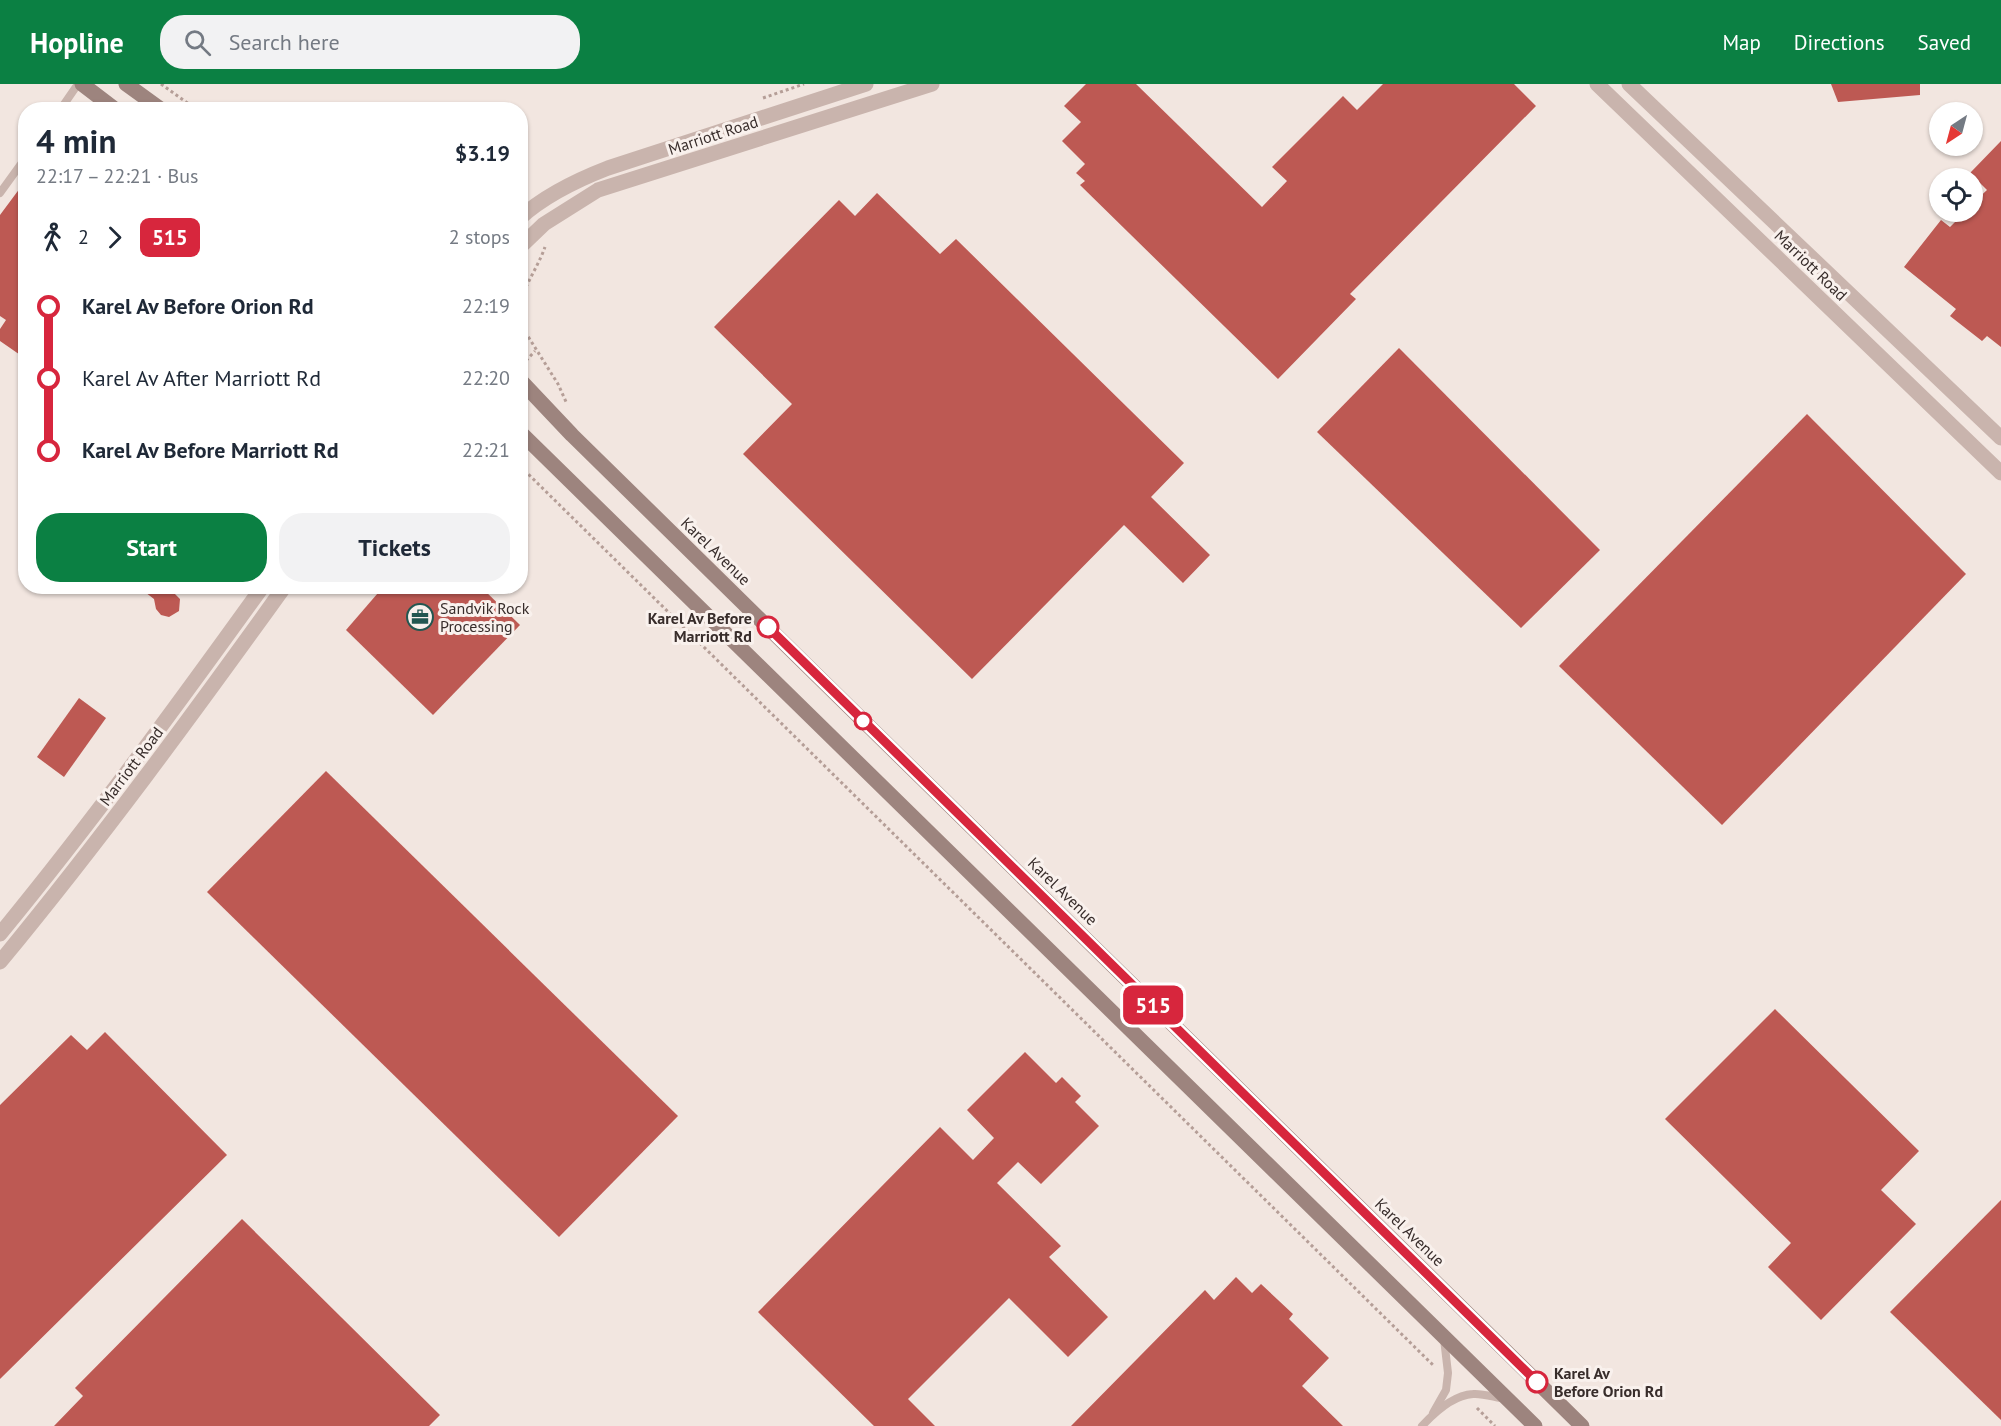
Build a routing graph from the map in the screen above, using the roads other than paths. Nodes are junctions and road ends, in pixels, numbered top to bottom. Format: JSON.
{"nodes":[{"id":1,"x":80,"y":84,"type":"edge"},
{"id":2,"x":126,"y":84,"type":"edge"},
{"id":3,"x":866,"y":84,"type":"edge"},
{"id":4,"x":932,"y":84,"type":"edge"},
{"id":5,"x":1596,"y":84,"type":"edge"},
{"id":6,"x":1629,"y":84,"type":"edge"},
{"id":7,"x":66,"y":102,"type":"edge"},
{"id":8,"x":105,"y":102,"type":"edge"},
{"id":9,"x":151,"y":102,"type":"edge"},
{"id":10,"x":18,"y":168,"type":"edge"},
{"id":11,"x":0,"y":193,"type":"edge"},
{"id":12,"x":528,"y":211,"type":"edge"},
{"id":13,"x":528,"y":239,"type":"edge"},
{"id":14,"x":528,"y":389,"type":"edge"},
{"id":15,"x":2001,"y":438,"type":"edge"},
{"id":16,"x":528,"y":440,"type":"edge"},
{"id":17,"x":2001,"y":473,"type":"edge"},
{"id":18,"x":257,"y":594,"type":"edge"},
{"id":19,"x":279,"y":594,"type":"edge"},
{"id":20,"x":0,"y":934,"type":"edge"},
{"id":21,"x":0,"y":962,"type":"edge"},
{"id":22,"x":1444,"y":1336,"type":"junction"},
{"id":23,"x":1509,"y":1400,"type":"junction"},
{"id":24,"x":1432,"y":1416,"type":"junction"},
{"id":25,"x":1422,"y":1426,"type":"edge"},
{"id":26,"x":1535,"y":1426,"type":"edge"},
{"id":27,"x":1582,"y":1426,"type":"edge"}],
"edges":[{"from":1,"to":7,"type":"lane"},
{"from":1,"to":8,"type":"main road"},
{"from":2,"to":9,"type":"main road"},
{"from":3,"to":12,"type":"street","name":"Marriott Road"},
{"from":4,"to":13,"type":"street","name":"Marriott Road"},
{"from":5,"to":17,"type":"street","name":"Marriott Road"},
{"from":6,"to":15,"type":"street","name":"Marriott Road"},
{"from":10,"to":11,"type":"lane"},
{"from":14,"to":27,"type":"main road","name":"Karel Avenue"},
{"from":16,"to":22,"type":"main road"},
{"from":18,"to":20,"type":"street","name":"Marriott Road"},
{"from":19,"to":21,"type":"street","name":"Marriott Road"},
{"from":22,"to":23,"type":"main road"},
{"from":22,"to":24,"type":"lane"},
{"from":23,"to":24,"type":"lane"},
{"from":23,"to":26,"type":"main road"},
{"from":24,"to":25,"type":"lane"}]}
